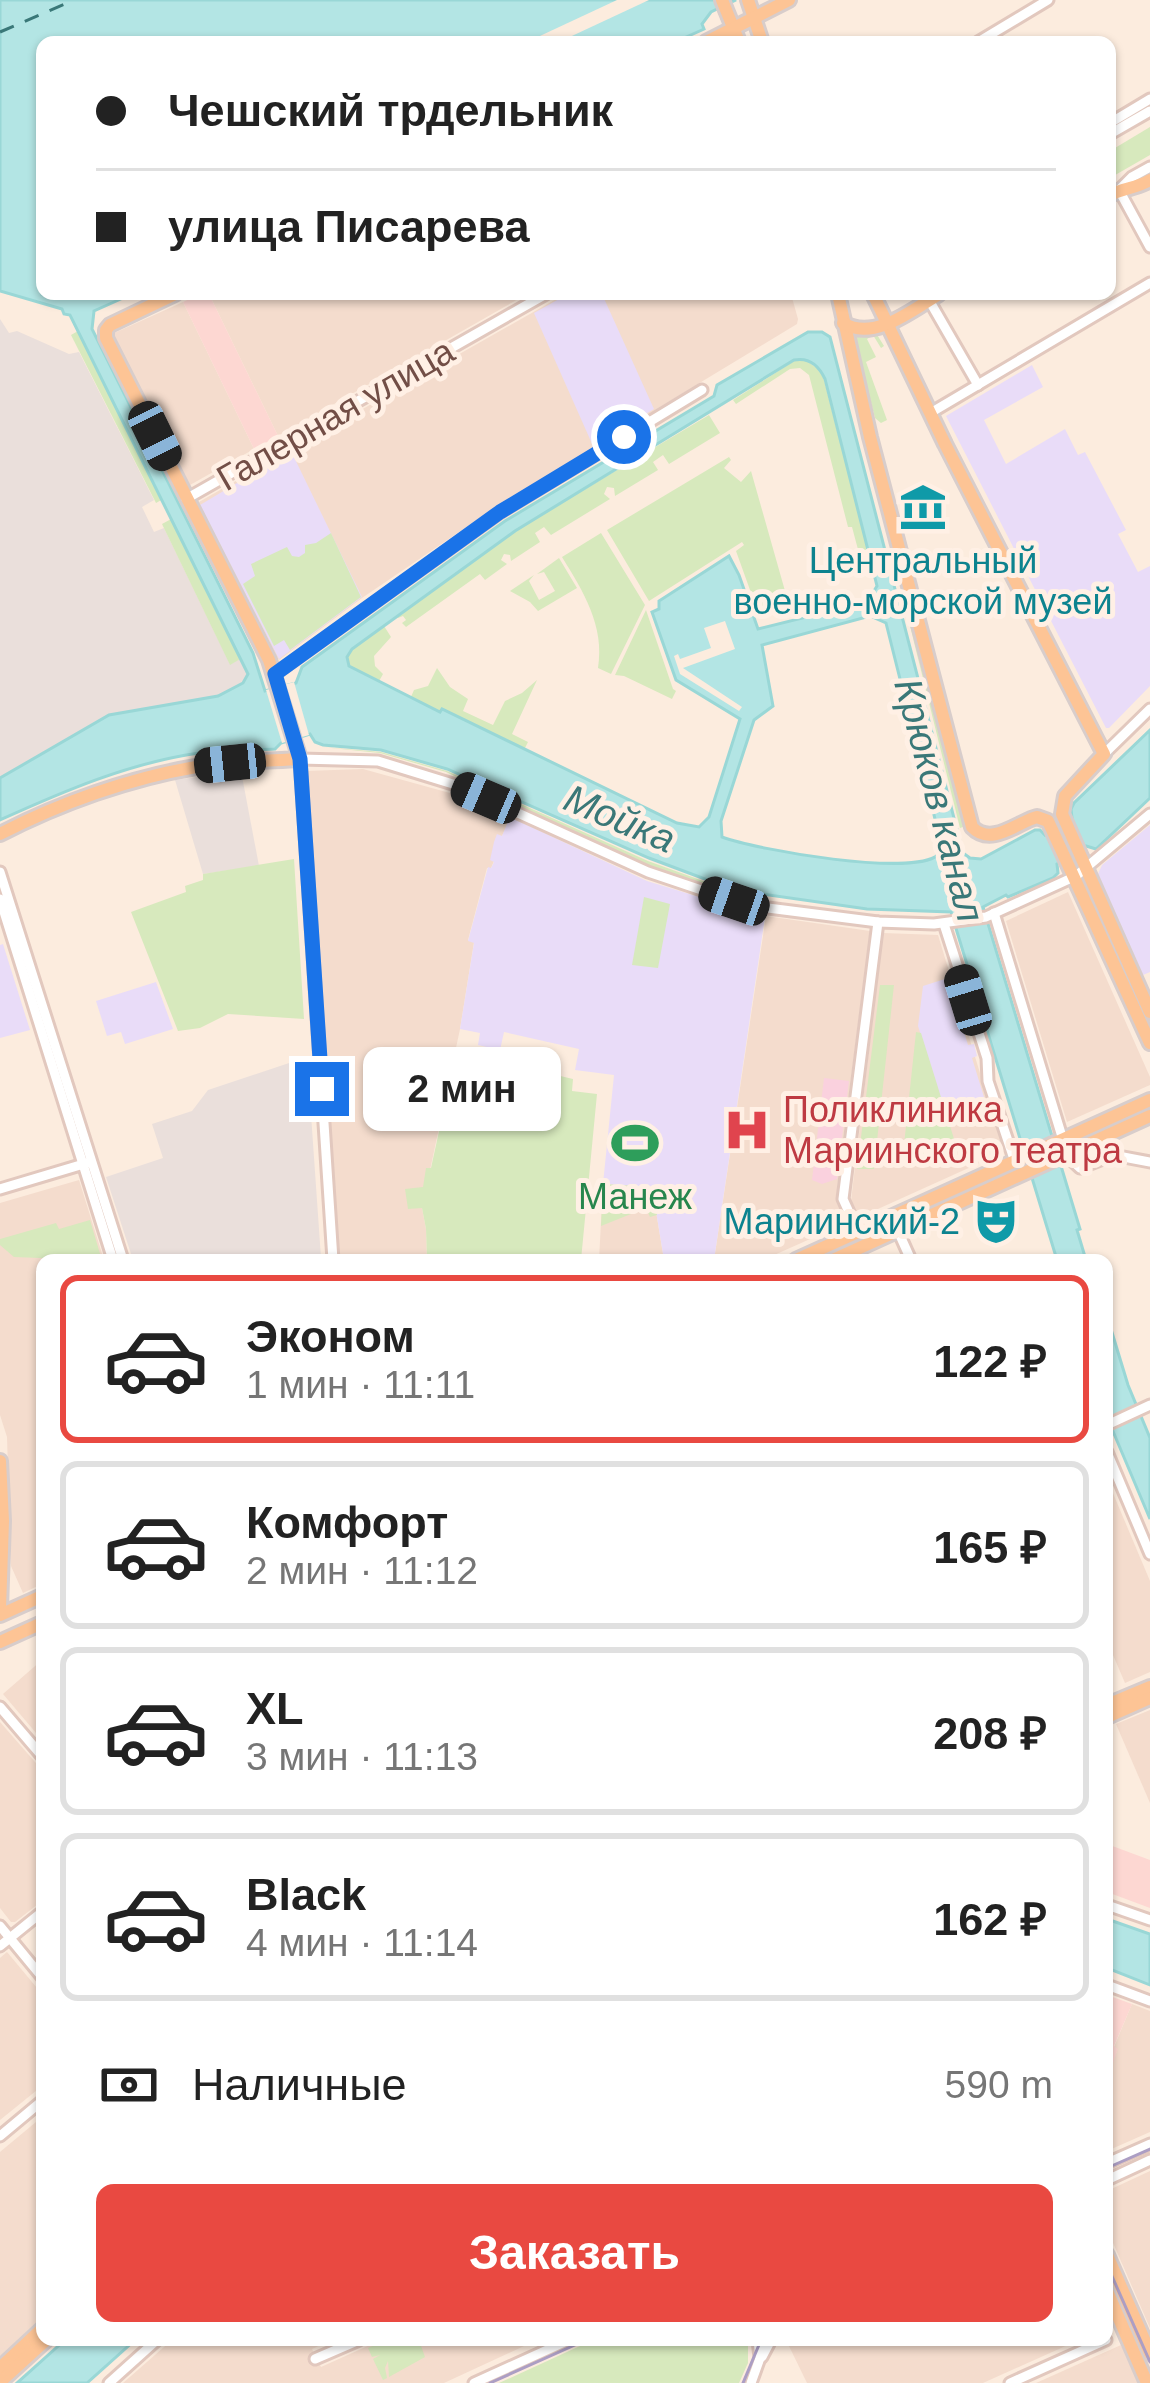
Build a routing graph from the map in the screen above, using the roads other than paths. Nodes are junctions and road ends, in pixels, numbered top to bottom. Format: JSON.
{"nodes":[{"id":1,"x":748,"y":0,"type":"edge"},
{"id":2,"x":789,"y":0,"type":"edge"},
{"id":3,"x":1048,"y":0,"type":"edge"},
{"id":4,"x":724,"y":4,"type":"edge"},
{"id":5,"x":755,"y":18,"type":"junction"},
{"id":6,"x":737,"y":35,"type":"edge"},
{"id":7,"x":761,"y":36,"type":"edge"},
{"id":8,"x":988,"y":36,"type":"edge"},
{"id":9,"x":1150,"y":99,"type":"edge"},
{"id":10,"x":1150,"y":111,"type":"edge"},
{"id":11,"x":1116,"y":119,"type":"edge"},
{"id":12,"x":1116,"y":131,"type":"edge"},
{"id":13,"x":1150,"y":167,"type":"edge"},
{"id":14,"x":1150,"y":180,"type":"edge"},
{"id":15,"x":1116,"y":191,"type":"edge"},
{"id":16,"x":1116,"y":192,"type":"edge"},
{"id":17,"x":1116,"y":196,"type":"edge"},
{"id":18,"x":1150,"y":247,"type":"edge"},
{"id":19,"x":1150,"y":284,"type":"edge"},
{"id":20,"x":162,"y":300,"type":"edge"},
{"id":21,"x":535,"y":300,"type":"edge"},
{"id":22,"x":840,"y":300,"type":"edge"},
{"id":23,"x":876,"y":300,"type":"edge"},
{"id":24,"x":929,"y":300,"type":"edge"},
{"id":25,"x":936,"y":300,"type":"edge"},
{"id":26,"x":842,"y":322,"type":"junction"},
{"id":27,"x":889,"y":323,"type":"junction"},
{"id":28,"x":978,"y":385,"type":"junction"},
{"id":29,"x":702,"y":390,"type":"dead end"},
{"id":30,"x":932,"y":412,"type":"junction"},
{"id":31,"x":186,"y":499,"type":"junction"},
{"id":32,"x":278,"y":680,"type":"junction"},
{"id":33,"x":1150,"y":709,"type":"edge"},
{"id":34,"x":1103,"y":754,"type":"junction"},
{"id":35,"x":300,"y":759,"type":"junction"},
{"id":36,"x":1150,"y":814,"type":"edge"},
{"id":37,"x":1060,"y":822,"type":"junction"},
{"id":38,"x":0,"y":834,"type":"edge"},
{"id":39,"x":0,"y":872,"type":"edge"},
{"id":40,"x":1081,"y":873,"type":"junction"},
{"id":41,"x":0,"y":899,"type":"edge"},
{"id":42,"x":990,"y":915,"type":"junction"},
{"id":43,"x":878,"y":922,"type":"junction"},
{"id":44,"x":948,"y":923,"type":"junction"},
{"id":45,"x":1150,"y":1012,"type":"edge"},
{"id":46,"x":1150,"y":1042,"type":"edge"},
{"id":47,"x":1150,"y":1100,"type":"edge"},
{"id":48,"x":1150,"y":1116,"type":"edge"},
{"id":49,"x":1105,"y":1136,"type":"junction"},
{"id":50,"x":1060,"y":1148,"type":"junction"},
{"id":51,"x":1113,"y":1155,"type":"junction"},
{"id":52,"x":1023,"y":1162,"type":"junction"},
{"id":53,"x":1150,"y":1162,"type":"edge"},
{"id":54,"x":87,"y":1163,"type":"junction"},
{"id":55,"x":0,"y":1189,"type":"edge"},
{"id":56,"x":898,"y":1231,"type":"junction"},
{"id":57,"x":858,"y":1232,"type":"junction"},
{"id":58,"x":111,"y":1254,"type":"edge"},
{"id":59,"x":121,"y":1254,"type":"edge"},
{"id":60,"x":333,"y":1254,"type":"edge"},
{"id":61,"x":809,"y":1254,"type":"edge"},
{"id":62,"x":846,"y":1254,"type":"edge"},
{"id":63,"x":908,"y":1254,"type":"edge"},
{"id":64,"x":1150,"y":1405,"type":"edge"},
{"id":65,"x":1113,"y":1422,"type":"edge"},
{"id":66,"x":0,"y":1461,"type":"edge"},
{"id":67,"x":1113,"y":1466,"type":"edge"},
{"id":68,"x":1150,"y":1554,"type":"edge"},
{"id":69,"x":36,"y":1598,"type":"edge"},
{"id":70,"x":0,"y":1612,"type":"edge"},
{"id":71,"x":36,"y":1626,"type":"edge"},
{"id":72,"x":0,"y":1642,"type":"edge"},
{"id":73,"x":1150,"y":1687,"type":"edge"},
{"id":74,"x":1150,"y":1698,"type":"edge"},
{"id":75,"x":1113,"y":1702,"type":"edge"},
{"id":76,"x":0,"y":1707,"type":"edge"},
{"id":77,"x":1113,"y":1714,"type":"edge"},
{"id":78,"x":36,"y":1749,"type":"edge"},
{"id":79,"x":1113,"y":1907,"type":"edge"},
{"id":80,"x":36,"y":1917,"type":"edge"},
{"id":81,"x":1150,"y":1921,"type":"edge"},
{"id":82,"x":0,"y":1926,"type":"edge"},
{"id":83,"x":10,"y":1938,"type":"junction"},
{"id":84,"x":0,"y":1946,"type":"edge"},
{"id":85,"x":36,"y":1970,"type":"edge"},
{"id":86,"x":1113,"y":1986,"type":"edge"},
{"id":87,"x":1150,"y":2001,"type":"edge"},
{"id":88,"x":36,"y":2106,"type":"edge"},
{"id":89,"x":0,"y":2136,"type":"edge"},
{"id":90,"x":1150,"y":2144,"type":"edge"},
{"id":91,"x":1113,"y":2160,"type":"edge"},
{"id":92,"x":1150,"y":2160,"type":"edge"},
{"id":93,"x":1113,"y":2177,"type":"edge"},
{"id":94,"x":1113,"y":2274,"type":"edge"},
{"id":95,"x":1113,"y":2300,"type":"edge"},
{"id":96,"x":1131,"y":2329,"type":"junction"},
{"id":97,"x":36,"y":2335,"type":"edge"},
{"id":98,"x":1113,"y":2337,"type":"edge"},
{"id":99,"x":39,"y":2346,"type":"edge"},
{"id":100,"x":151,"y":2346,"type":"edge"},
{"id":101,"x":346,"y":2346,"type":"edge"},
{"id":102,"x":556,"y":2346,"type":"edge"},
{"id":103,"x":758,"y":2346,"type":"edge"},
{"id":104,"x":768,"y":2346,"type":"edge"},
{"id":105,"x":1093,"y":2346,"type":"edge"},
{"id":106,"x":1150,"y":2353,"type":"edge"},
{"id":107,"x":315,"y":2360,"type":"dead end"},
{"id":108,"x":759,"y":2362,"type":"junction"},
{"id":109,"x":0,"y":2368,"type":"edge"},
{"id":110,"x":0,"y":2382,"type":"edge"},
{"id":111,"x":109,"y":2383,"type":"edge"},
{"id":112,"x":474,"y":2383,"type":"edge"},
{"id":113,"x":751,"y":2383,"type":"edge"},
{"id":114,"x":1010,"y":2383,"type":"edge"},
{"id":115,"x":1147,"y":2383,"type":"edge"}],
"edges":[{"from":1,"to":5,"type":"main road"},
{"from":2,"to":5,"type":"main road"},
{"from":3,"to":8,"type":"street"},
{"from":4,"to":6,"type":"main road"},
{"from":5,"to":6,"type":"main road"},
{"from":5,"to":7,"type":"main road"},
{"from":9,"to":11,"type":"street"},
{"from":10,"to":12,"type":"street"},
{"from":13,"to":15,"type":"street"},
{"from":14,"to":16,"type":"main road"},
{"from":17,"to":18,"type":"street"},
{"from":19,"to":28,"type":"street"},
{"from":20,"to":31,"type":"main road"},
{"from":21,"to":31,"type":"street","name":"Галерная улица"},
{"from":22,"to":26,"type":"main road"},
{"from":23,"to":27,"type":"main road"},
{"from":24,"to":27,"type":"main road"},
{"from":25,"to":28,"type":"street"},
{"from":26,"to":27,"type":"main road"},
{"from":26,"to":37,"type":"main road"},
{"from":27,"to":30,"type":"main road"},
{"from":28,"to":30,"type":"street"},
{"from":29,"to":32,"type":"street"},
{"from":30,"to":34,"type":"main road"},
{"from":31,"to":32,"type":"main road"},
{"from":32,"to":35,"type":"main road"},
{"from":33,"to":34,"type":"street"},
{"from":34,"to":37,"type":"main road"},
{"from":35,"to":38,"type":"main road"},
{"from":35,"to":43,"type":"street"},
{"from":35,"to":60,"type":"street"},
{"from":36,"to":40,"type":"street"},
{"from":37,"to":40,"type":"main road"},
{"from":39,"to":54,"type":"street"},
{"from":40,"to":42,"type":"street"},
{"from":40,"to":45,"type":"main road"},
{"from":40,"to":46,"type":"main road"},
{"from":41,"to":54,"type":"street"},
{"from":42,"to":44,"type":"street"},
{"from":42,"to":50,"type":"street"},
{"from":43,"to":44,"type":"street"},
{"from":43,"to":57,"type":"street"},
{"from":44,"to":52,"type":"street"},
{"from":47,"to":50,"type":"main road"},
{"from":48,"to":49,"type":"main road"},
{"from":49,"to":50,"type":"main road"},
{"from":49,"to":51,"type":"street"},
{"from":50,"to":51,"type":"street"},
{"from":50,"to":52,"type":"main road"},
{"from":51,"to":53,"type":"street"},
{"from":52,"to":56,"type":"main road"},
{"from":52,"to":57,"type":"main road"},
{"from":54,"to":55,"type":"street"},
{"from":54,"to":58,"type":"street"},
{"from":54,"to":59,"type":"street"},
{"from":56,"to":62,"type":"main road"},
{"from":56,"to":63,"type":"street"},
{"from":57,"to":61,"type":"main road"},
{"from":64,"to":65,"type":"street"},
{"from":66,"to":70,"type":"main road"},
{"from":67,"to":68,"type":"street"},
{"from":69,"to":70,"type":"main road"},
{"from":71,"to":72,"type":"main road"},
{"from":73,"to":75,"type":"main road"},
{"from":74,"to":77,"type":"main road"},
{"from":76,"to":78,"type":"street"},
{"from":79,"to":81,"type":"street"},
{"from":80,"to":83,"type":"street"},
{"from":82,"to":83,"type":"street"},
{"from":83,"to":84,"type":"street"},
{"from":83,"to":85,"type":"street"},
{"from":86,"to":87,"type":"street"},
{"from":88,"to":89,"type":"street"},
{"from":90,"to":91,"type":"street"},
{"from":92,"to":93,"type":"street"},
{"from":94,"to":96,"type":"main road"},
{"from":95,"to":96,"type":"main road"},
{"from":96,"to":98,"type":"street"},
{"from":96,"to":106,"type":"main road"},
{"from":96,"to":115,"type":"main road"},
{"from":97,"to":109,"type":"main road"},
{"from":99,"to":110,"type":"main road"},
{"from":100,"to":111,"type":"street"},
{"from":101,"to":107,"type":"street"},
{"from":102,"to":112,"type":"street"},
{"from":103,"to":108,"type":"street"},
{"from":104,"to":108,"type":"street"},
{"from":105,"to":114,"type":"street"},
{"from":108,"to":113,"type":"street"}]}
